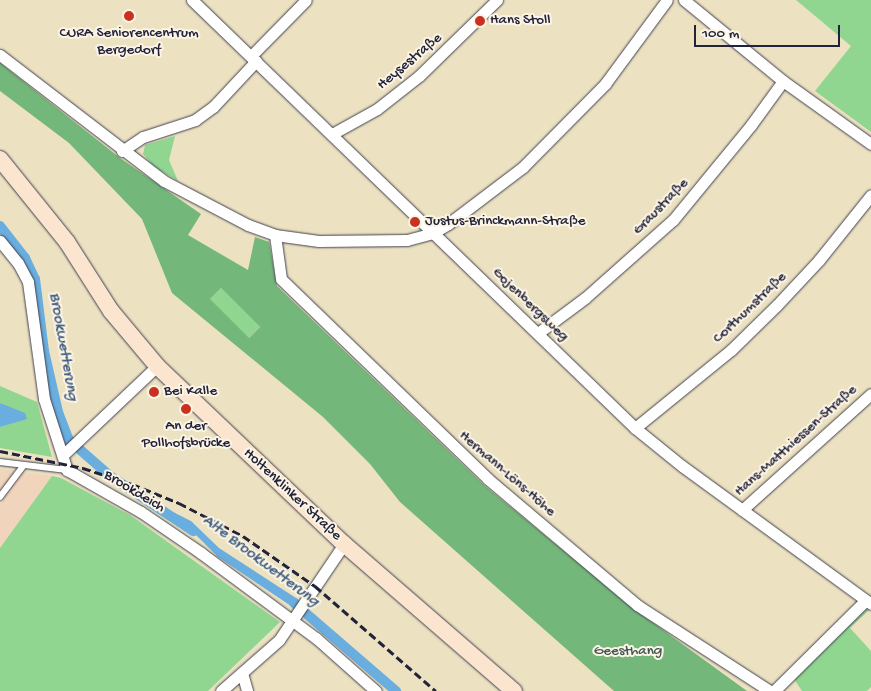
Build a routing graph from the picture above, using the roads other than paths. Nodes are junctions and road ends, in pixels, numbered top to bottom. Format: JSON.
{"nodes":[{"id":1,"x":192,"y":0,"type":"edge"},
{"id":2,"x":306,"y":0,"type":"edge"},
{"id":3,"x":497,"y":0,"type":"edge"},
{"id":4,"x":667,"y":0,"type":"edge"},
{"id":5,"x":684,"y":0,"type":"edge"},
{"id":6,"x":0,"y":55,"type":"edge"},
{"id":7,"x":253,"y":59,"type":"junction"},
{"id":8,"x":783,"y":80,"type":"junction"},
{"id":9,"x":332,"y":134,"type":"junction"},
{"id":10,"x":871,"y":144,"type":"edge"},
{"id":11,"x":122,"y":151,"type":"junction"},
{"id":12,"x":0,"y":159,"type":"edge"},
{"id":13,"x":871,"y":195,"type":"edge"},
{"id":14,"x":433,"y":233,"type":"junction"},
{"id":15,"x":275,"y":235,"type":"junction"},
{"id":16,"x":0,"y":241,"type":"edge"},
{"id":17,"x":538,"y":333,"type":"junction"},
{"id":18,"x":157,"y":366,"type":"junction"},
{"id":19,"x":871,"y":394,"type":"edge"},
{"id":20,"x":635,"y":428,"type":"junction"},
{"id":21,"x":70,"y":448,"type":"junction"},
{"id":22,"x":0,"y":462,"type":"edge"},
{"id":23,"x":23,"y":467,"type":"junction"},
{"id":24,"x":68,"y":470,"type":"junction"},
{"id":25,"x":0,"y":497,"type":"edge"},
{"id":26,"x":742,"y":510,"type":"junction"},
{"id":27,"x":344,"y":544,"type":"junction"},
{"id":28,"x":868,"y":598,"type":"edge"},
{"id":29,"x":294,"y":621,"type":"junction"},
{"id":30,"x":242,"y":673,"type":"junction"},
{"id":31,"x":222,"y":691,"type":"edge"},
{"id":32,"x":247,"y":691,"type":"edge"},
{"id":33,"x":376,"y":691,"type":"edge"},
{"id":34,"x":514,"y":691,"type":"edge"},
{"id":35,"x":772,"y":691,"type":"edge"}],
"edges":[{"from":1,"to":7,"type":"street","name":"Gojenbergsweg"},
{"from":2,"to":7,"type":"street"},
{"from":3,"to":9,"type":"street","name":"Heysestraße"},
{"from":4,"to":14,"type":"street"},
{"from":5,"to":8,"type":"street"},
{"from":6,"to":11,"type":"street"},
{"from":7,"to":9,"type":"street","name":"Gojenbergsweg"},
{"from":7,"to":11,"type":"street"},
{"from":8,"to":10,"type":"street"},
{"from":8,"to":17,"type":"street","name":"Graustraße"},
{"from":9,"to":14,"type":"street","name":"Gojenbergsweg"},
{"from":11,"to":15,"type":"street"},
{"from":12,"to":18,"type":"main road","name":"Holtenklinker Straße"},
{"from":13,"to":20,"type":"street","name":"Corthumstraße"},
{"from":14,"to":15,"type":"street"},
{"from":14,"to":17,"type":"street","name":"Gojenbergsweg"},
{"from":15,"to":35,"type":"street","name":"Hermann-Löns-Höhe"},
{"from":16,"to":21,"type":"street"},
{"from":17,"to":20,"type":"street","name":"Gojenbergsweg"},
{"from":18,"to":21,"type":"street"},
{"from":18,"to":27,"type":"main road","name":"Holtenklinker Straße"},
{"from":19,"to":26,"type":"street","name":"Hans-Matthiessen-Straße"},
{"from":20,"to":26,"type":"street","name":"Gojenbergsweg"},
{"from":21,"to":24,"type":"street"},
{"from":22,"to":23,"type":"lane"},
{"from":23,"to":24,"type":"lane"},
{"from":23,"to":25,"type":"lane"},
{"from":24,"to":29,"type":"street","name":"Brookdeich"},
{"from":26,"to":28,"type":"street","name":"Gojenbergsweg"},
{"from":27,"to":29,"type":"street"},
{"from":27,"to":34,"type":"main road","name":"Holtenklinker Straße"},
{"from":28,"to":35,"type":"street"},
{"from":29,"to":30,"type":"street"},
{"from":29,"to":33,"type":"street","name":"Brookdeich"},
{"from":30,"to":31,"type":"street"},
{"from":30,"to":32,"type":"street"}]}
